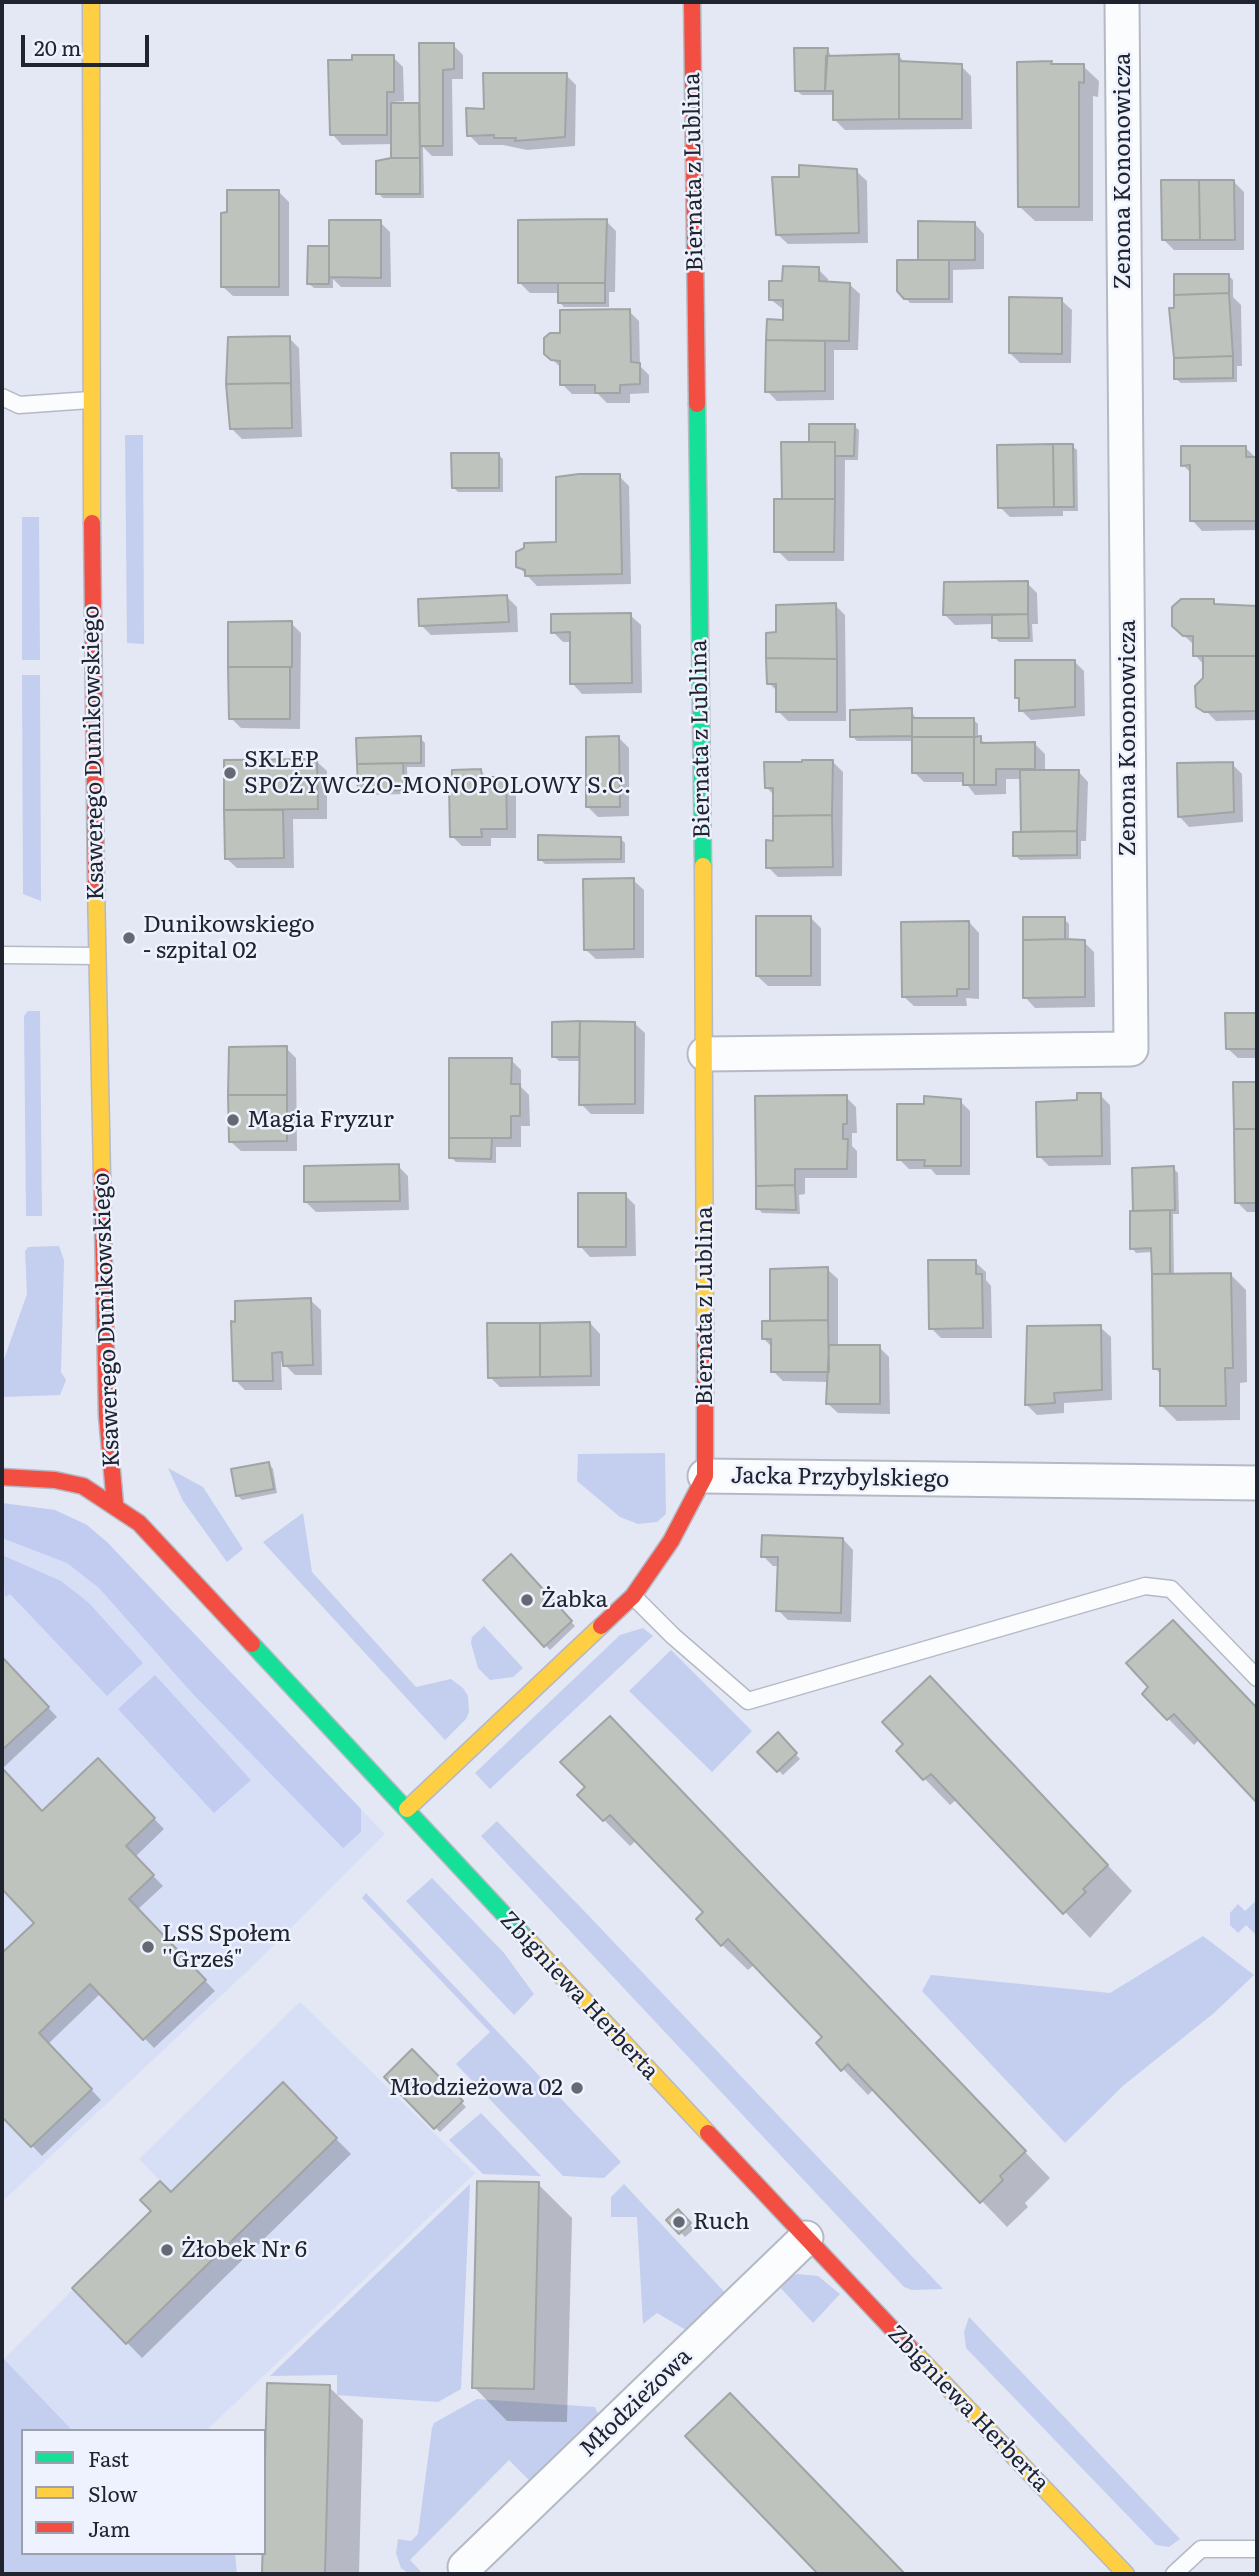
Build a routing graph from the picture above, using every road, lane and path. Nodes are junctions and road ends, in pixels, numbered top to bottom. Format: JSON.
{"nodes":[{"id":1,"x":91,"y":2,"type":"edge"},
{"id":2,"x":692,"y":2,"type":"edge"},
{"id":3,"x":1122,"y":2,"type":"edge"},
{"id":4,"x":2,"y":397,"type":"edge"},
{"id":5,"x":90,"y":400,"type":"junction"},
{"id":6,"x":2,"y":955,"type":"edge"},
{"id":7,"x":96,"y":956,"type":"junction"},
{"id":8,"x":705,"y":1054,"type":"junction"},
{"id":9,"x":705,"y":1476,"type":"junction"},
{"id":10,"x":2,"y":1477,"type":"edge"},
{"id":11,"x":1257,"y":1483,"type":"edge"},
{"id":12,"x":115,"y":1504,"type":"junction"},
{"id":13,"x":633,"y":1596,"type":"junction"},
{"id":14,"x":1257,"y":1678,"type":"edge"},
{"id":15,"x":407,"y":1809,"type":"junction"},
{"id":16,"x":806,"y":2238,"type":"junction"},
{"id":17,"x":1257,"y":2549,"type":"edge"},
{"id":18,"x":466,"y":2572,"type":"edge"},
{"id":19,"x":1126,"y":2574,"type":"edge"},
{"id":20,"x":1174,"y":2574,"type":"edge"}],
"edges":[{"from":1,"to":5,"type":"street","name":"Ksawerego Dunikowskiego"},
{"from":2,"to":8,"type":"street","name":"Biernata z Lublina"},
{"from":3,"to":8,"type":"street","name":"Zenona Kononowicza"},
{"from":4,"to":5,"type":"lane"},
{"from":5,"to":7,"type":"street","name":"Ksawerego Dunikowskiego"},
{"from":6,"to":7,"type":"lane"},
{"from":7,"to":12,"type":"street","name":"Ksawerego Dunikowskiego"},
{"from":8,"to":9,"type":"street","name":"Biernata z Lublina"},
{"from":9,"to":11,"type":"street","name":"Jacka Przybylskiego"},
{"from":9,"to":13,"type":"street","name":"Jacka Przybylskiego"},
{"from":10,"to":12,"type":"street","name":"Zbigniewa Herberta"},
{"from":12,"to":15,"type":"street","name":"Zbigniewa Herberta"},
{"from":13,"to":14,"type":"lane"},
{"from":13,"to":15,"type":"street","name":"Jacka Przybylskiego"},
{"from":15,"to":16,"type":"street","name":"Zbigniewa Herberta"},
{"from":16,"to":18,"type":"street","name":"Młodzieżowa"},
{"from":16,"to":19,"type":"street","name":"Zbigniewa Herberta"},
{"from":17,"to":20,"type":"lane"}]}
